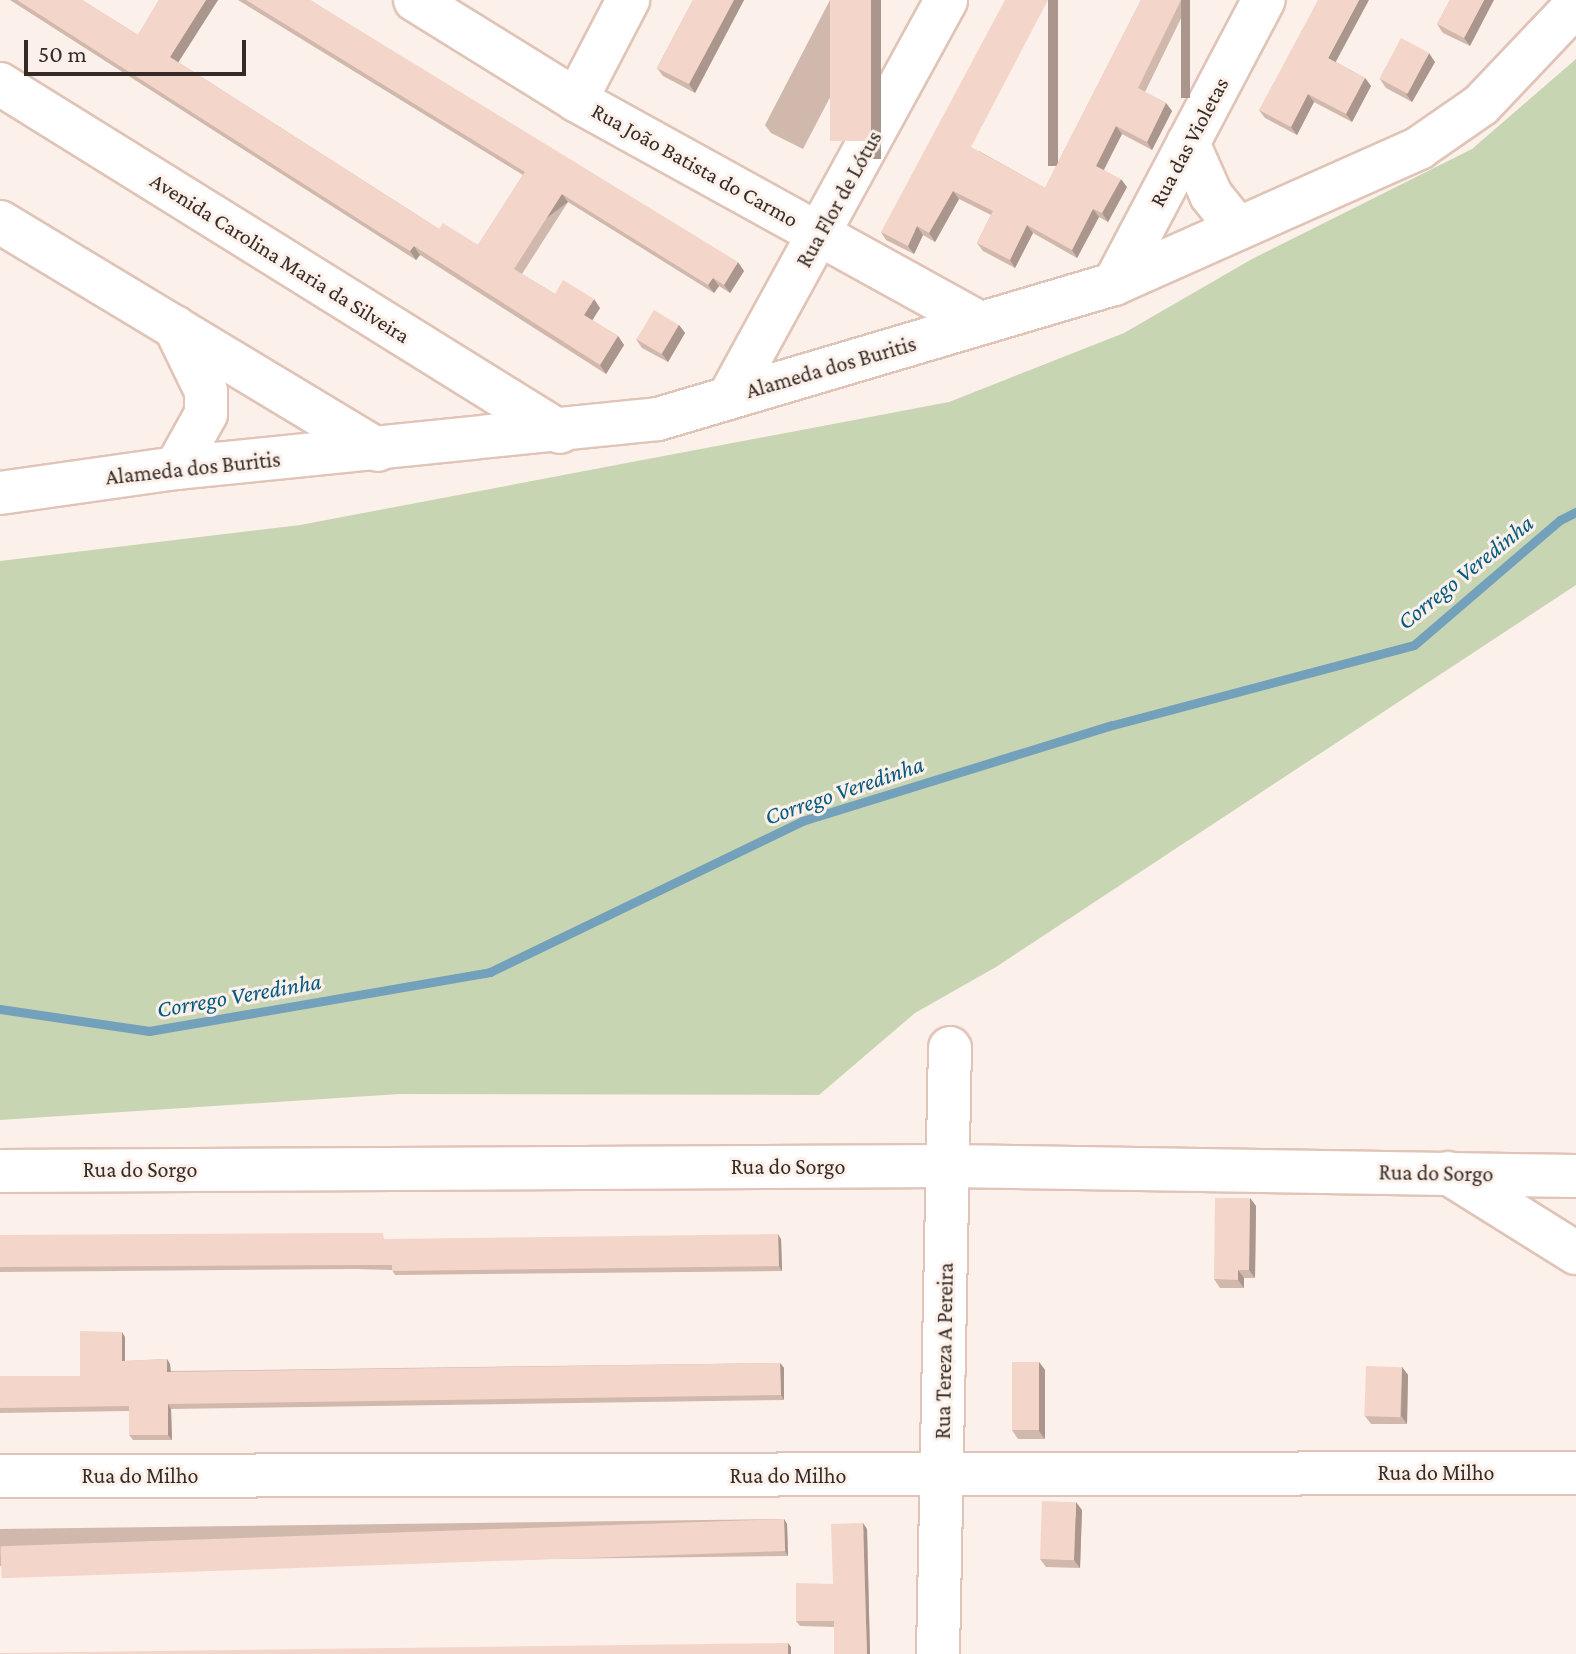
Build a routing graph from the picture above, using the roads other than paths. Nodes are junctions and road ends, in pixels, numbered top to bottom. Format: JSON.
{"nodes":[{"id":1,"x":415,"y":0,"type":"edge"},
{"id":2,"x":628,"y":0,"type":"edge"},
{"id":3,"x":946,"y":0,"type":"edge"},
{"id":4,"x":1264,"y":0,"type":"edge"},
{"id":5,"x":1576,"y":5,"type":"edge"},
{"id":6,"x":0,"y":84,"type":"edge"},
{"id":7,"x":576,"y":100,"type":"junction"},
{"id":8,"x":1188,"y":143,"type":"junction"},
{"id":9,"x":0,"y":222,"type":"edge"},
{"id":10,"x":1238,"y":229,"type":"junction"},
{"id":11,"x":821,"y":234,"type":"junction"},
{"id":12,"x":1114,"y":284,"type":"junction"},
{"id":13,"x":980,"y":323,"type":"junction"},
{"id":14,"x":174,"y":326,"type":"junction"},
{"id":15,"x":729,"y":397,"type":"junction"},
{"id":16,"x":560,"y":432,"type":"junction"},
{"id":17,"x":378,"y":450,"type":"junction"},
{"id":18,"x":176,"y":468,"type":"junction"},
{"id":19,"x":0,"y":493,"type":"edge"},
{"id":20,"x":950,"y":1048,"type":"dead end"},
{"id":21,"x":947,"y":1166,"type":"junction"},
{"id":22,"x":0,"y":1171,"type":"edge"},
{"id":23,"x":1447,"y":1172,"type":"junction"},
{"id":24,"x":1576,"y":1176,"type":"edge"},
{"id":25,"x":1576,"y":1253,"type":"edge"},
{"id":26,"x":1576,"y":1473,"type":"edge"},
{"id":27,"x":0,"y":1476,"type":"edge"},
{"id":28,"x":942,"y":1476,"type":"junction"},
{"id":29,"x":938,"y":1654,"type":"edge"}],
"edges":[{"from":1,"to":7,"type":"street","name":"Rua João Batista do Carmo"},
{"from":2,"to":7,"type":"street"},
{"from":3,"to":11,"type":"street","name":"Rua Flor de Lótus"},
{"from":4,"to":8,"type":"street","name":"Rua das Violetas"},
{"from":5,"to":10,"type":"street","name":"Alameda dos Buritis"},
{"from":6,"to":16,"type":"street","name":"Avenida Carolina Maria da Silveira"},
{"from":7,"to":11,"type":"street","name":"Rua João Batista do Carmo"},
{"from":8,"to":10,"type":"street"},
{"from":8,"to":12,"type":"street","name":"Rua das Violetas"},
{"from":9,"to":14,"type":"street"},
{"from":10,"to":12,"type":"street","name":"Alameda dos Buritis"},
{"from":11,"to":13,"type":"street","name":"Rua João Batista do Carmo"},
{"from":11,"to":15,"type":"street","name":"Rua Flor de Lótus"},
{"from":12,"to":13,"type":"street","name":"Alameda dos Buritis"},
{"from":13,"to":15,"type":"street","name":"Alameda dos Buritis"},
{"from":14,"to":17,"type":"street"},
{"from":14,"to":18,"type":"street"},
{"from":15,"to":16,"type":"street","name":"Alameda dos Buritis"},
{"from":16,"to":17,"type":"street","name":"Alameda dos Buritis"},
{"from":17,"to":18,"type":"street","name":"Alameda dos Buritis"},
{"from":18,"to":19,"type":"street","name":"Alameda dos Buritis"},
{"from":20,"to":21,"type":"street","name":"Rua Tereza A Pereira"},
{"from":21,"to":22,"type":"street","name":"Rua do Sorgo"},
{"from":21,"to":23,"type":"street","name":"Rua do Sorgo"},
{"from":21,"to":28,"type":"street","name":"Rua Tereza A Pereira"},
{"from":23,"to":24,"type":"street","name":"Rua do Sorgo"},
{"from":23,"to":25,"type":"street"},
{"from":26,"to":28,"type":"street","name":"Rua do Milho"},
{"from":27,"to":28,"type":"street","name":"Rua do Milho"},
{"from":28,"to":29,"type":"street","name":"Rua Tereza A Pereira"}]}
